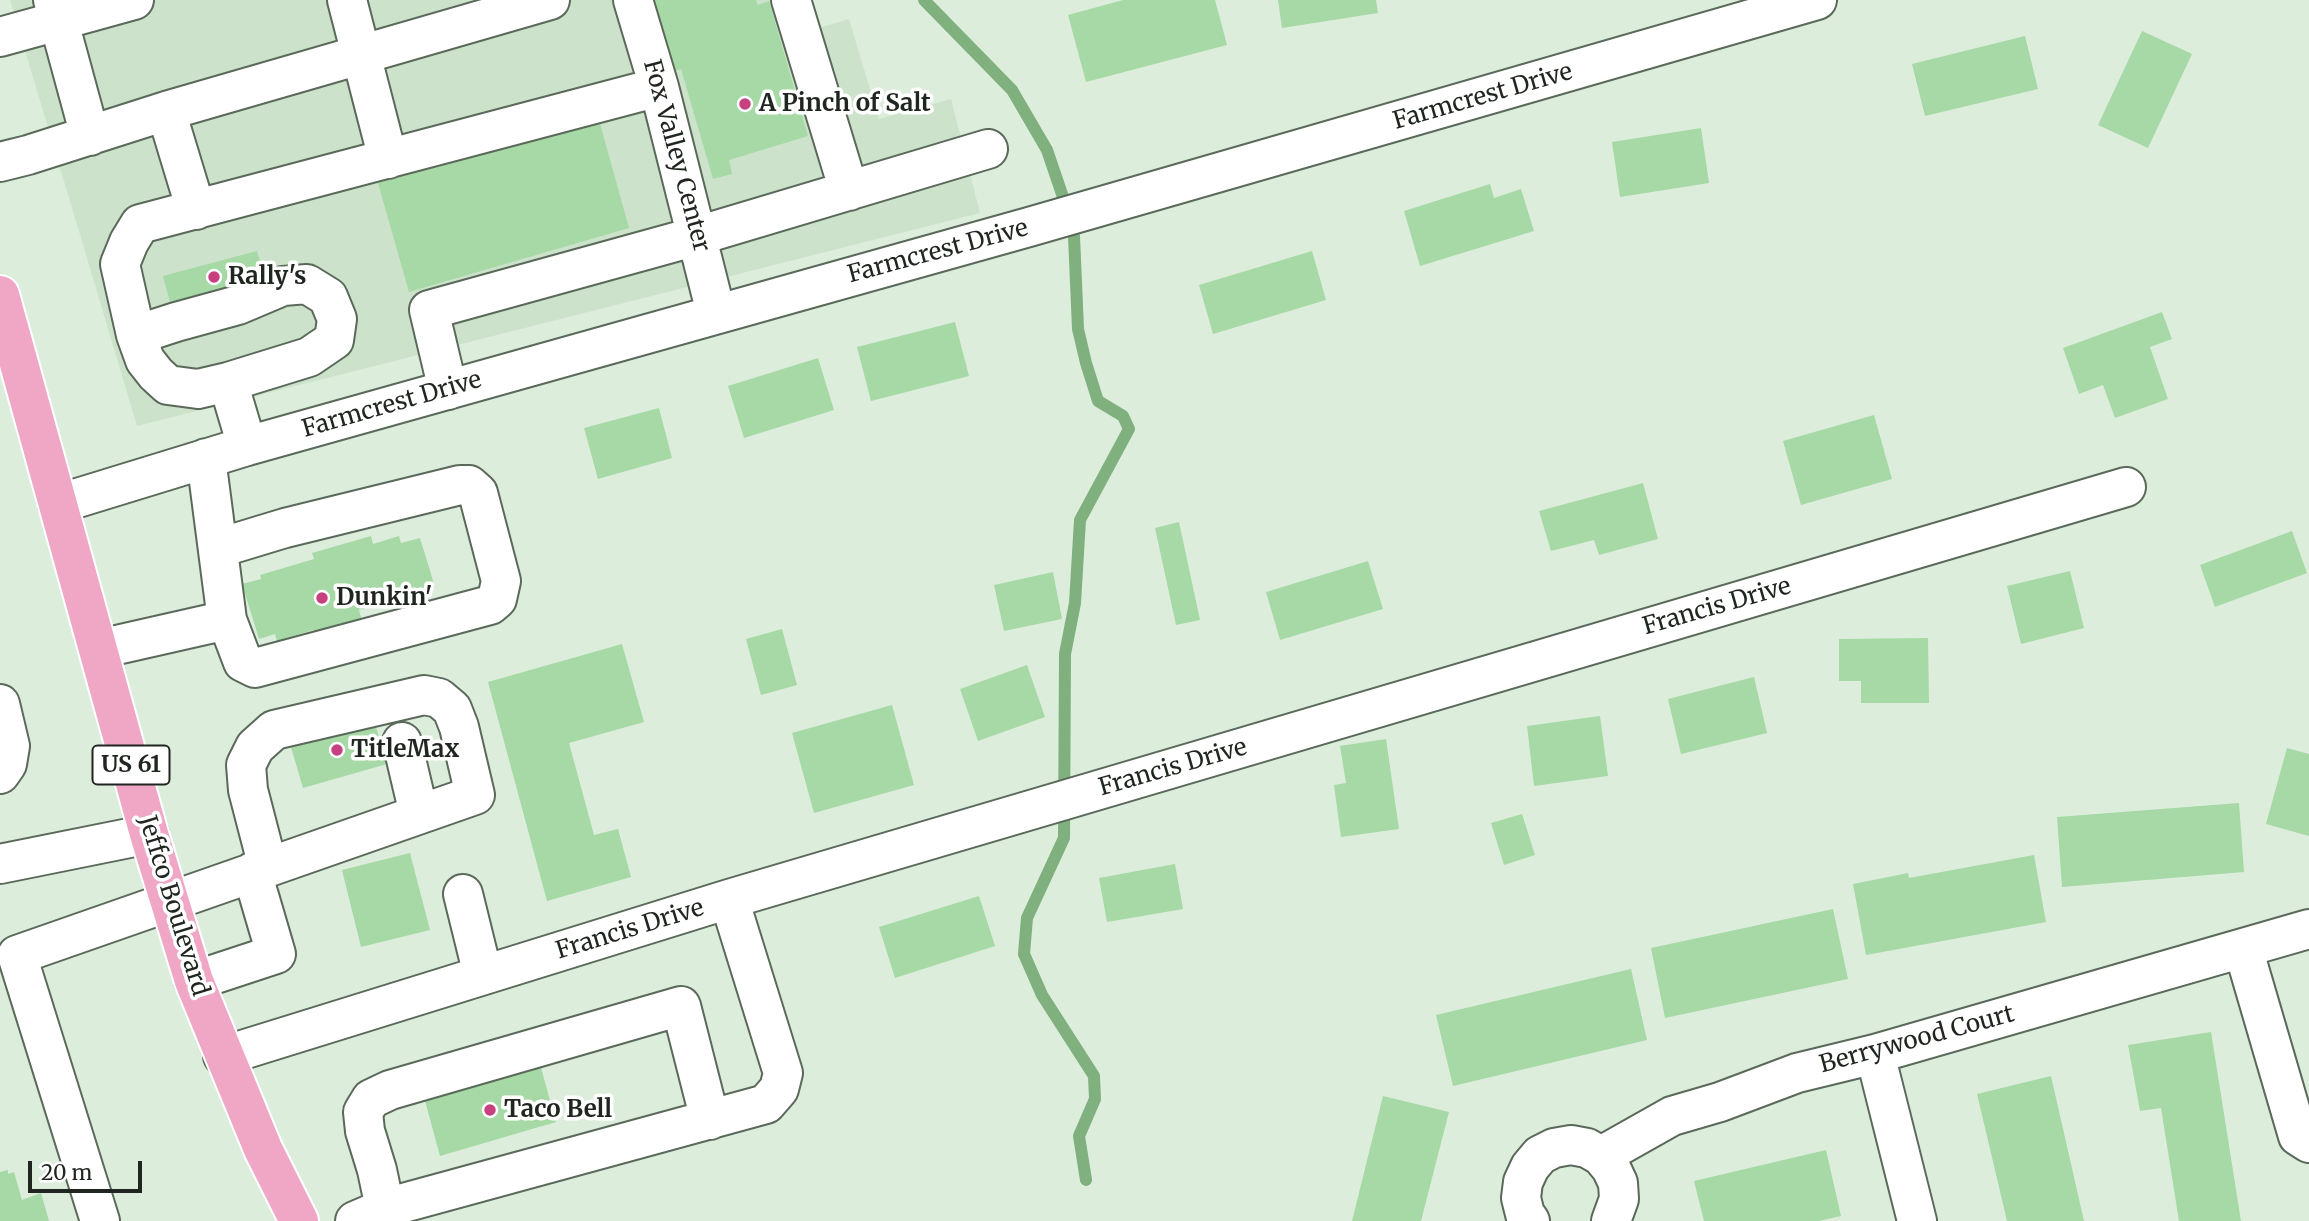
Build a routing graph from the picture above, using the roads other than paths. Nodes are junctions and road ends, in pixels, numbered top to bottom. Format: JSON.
{"nodes":[{"id":1,"x":134,"y":0,"type":"edge"},
{"id":2,"x":347,"y":0,"type":"edge"},
{"id":3,"x":550,"y":0,"type":"edge"},
{"id":4,"x":633,"y":0,"type":"edge"},
{"id":5,"x":791,"y":0,"type":"edge"},
{"id":6,"x":1817,"y":0,"type":"edge"},
{"id":7,"x":56,"y":11,"type":"edge"},
{"id":8,"x":0,"y":37,"type":"edge"},
{"id":9,"x":361,"y":55,"type":"junction"},
{"id":10,"x":659,"y":87,"type":"junction"},
{"id":11,"x":166,"y":111,"type":"junction"},
{"id":12,"x":90,"y":136,"type":"junction"},
{"id":13,"x":988,"y":149,"type":"dead end"},
{"id":14,"x":388,"y":159,"type":"junction"},
{"id":15,"x":0,"y":162,"type":"edge"},
{"id":16,"x":849,"y":191,"type":"junction"},
{"id":17,"x":196,"y":210,"type":"junction"},
{"id":18,"x":697,"y":236,"type":"junction"},
{"id":19,"x":0,"y":295,"type":"edge"},
{"id":20,"x":716,"y":313,"type":"junction"},
{"id":21,"x":136,"y":335,"type":"junction"},
{"id":22,"x":228,"y":382,"type":"junction"},
{"id":23,"x":447,"y":390,"type":"junction"},
{"id":24,"x":247,"y":446,"type":"junction"},
{"id":25,"x":206,"y":458,"type":"junction"},
{"id":26,"x":2126,"y":487,"type":"dead end"},
{"id":27,"x":58,"y":504,"type":"junction"},
{"id":28,"x":219,"y":548,"type":"junction"},
{"id":29,"x":226,"y":620,"type":"junction"},
{"id":30,"x":99,"y":649,"type":"junction"},
{"id":31,"x":0,"y":704,"type":"edge"},
{"id":32,"x":402,"y":742,"type":"dead end"},
{"id":33,"x":0,"y":774,"type":"edge"},
{"id":34,"x":419,"y":814,"type":"junction"},
{"id":35,"x":149,"y":834,"type":"junction"},
{"id":36,"x":0,"y":864,"type":"edge"},
{"id":37,"x":260,"y":870,"type":"junction"},
{"id":38,"x":463,"y":894,"type":"dead end"},
{"id":39,"x":729,"y":899,"type":"junction"},
{"id":40,"x":170,"y":901,"type":"junction"},
{"id":41,"x":2309,"y":929,"type":"edge"},
{"id":42,"x":2243,"y":948,"type":"junction"},
{"id":43,"x":483,"y":975,"type":"junction"},
{"id":44,"x":194,"y":981,"type":"junction"},
{"id":45,"x":1875,"y":1054,"type":"junction"},
{"id":46,"x":223,"y":1056,"type":"junction"},
{"id":47,"x":710,"y":1120,"type":"junction"},
{"id":48,"x":2309,"y":1143,"type":"edge"},
{"id":49,"x":1601,"y":1156,"type":"junction"},
{"id":50,"x":370,"y":1214,"type":"edge"},
{"id":51,"x":100,"y":1221,"type":"edge"},
{"id":52,"x":299,"y":1221,"type":"edge"},
{"id":53,"x":1530,"y":1221,"type":"edge"},
{"id":54,"x":1611,"y":1221,"type":"edge"},
{"id":55,"x":1917,"y":1221,"type":"edge"}],
"edges":[{"from":1,"to":7,"type":"street"},
{"from":2,"to":9,"type":"street"},
{"from":3,"to":9,"type":"street"},
{"from":4,"to":10,"type":"street","name":"Fox Valley Center"},
{"from":5,"to":16,"type":"street"},
{"from":6,"to":20,"type":"street","name":"Farmcrest Drive"},
{"from":7,"to":8,"type":"street"},
{"from":7,"to":12,"type":"street"},
{"from":9,"to":11,"type":"street"},
{"from":9,"to":14,"type":"street"},
{"from":10,"to":14,"type":"street"},
{"from":10,"to":18,"type":"street","name":"Fox Valley Center"},
{"from":11,"to":12,"type":"street"},
{"from":11,"to":17,"type":"street"},
{"from":12,"to":15,"type":"street"},
{"from":13,"to":16,"type":"street"},
{"from":14,"to":17,"type":"street"},
{"from":16,"to":18,"type":"street"},
{"from":17,"to":21,"type":"street"},
{"from":18,"to":20,"type":"street","name":"Fox Valley Center"},
{"from":18,"to":23,"type":"street"},
{"from":19,"to":27,"type":"main road","name":"Jeffco Boulevard","number":"US 61"},
{"from":20,"to":23,"type":"street","name":"Farmcrest Drive"},
{"from":21,"to":22,"type":"street"},
{"from":21,"to":22,"type":"street"},
{"from":22,"to":24,"type":"street"},
{"from":23,"to":24,"type":"street","name":"Farmcrest Drive"},
{"from":24,"to":25,"type":"street","name":"Farmcrest Drive"},
{"from":25,"to":27,"type":"street","name":"Farmcrest Drive"},
{"from":25,"to":28,"type":"street"},
{"from":26,"to":39,"type":"street","name":"Francis Drive"},
{"from":27,"to":30,"type":"main road","name":"Jeffco Boulevard","number":"US 61"},
{"from":28,"to":29,"type":"street"},
{"from":28,"to":29,"type":"street"},
{"from":29,"to":30,"type":"street"},
{"from":30,"to":35,"type":"main road","name":"Jeffco Boulevard","number":"US 61"},
{"from":31,"to":33,"type":"street"},
{"from":32,"to":34,"type":"street"},
{"from":34,"to":37,"type":"street"},
{"from":34,"to":37,"type":"street"},
{"from":35,"to":36,"type":"street"},
{"from":35,"to":40,"type":"main road","name":"Jeffco Boulevard","number":"US 61"},
{"from":37,"to":40,"type":"street"},
{"from":37,"to":44,"type":"street"},
{"from":38,"to":43,"type":"street"},
{"from":39,"to":43,"type":"street","name":"Francis Drive"},
{"from":39,"to":47,"type":"street"},
{"from":40,"to":44,"type":"main road","name":"Jeffco Boulevard","number":"US 61"},
{"from":40,"to":51,"type":"street"},
{"from":41,"to":42,"type":"street","name":"Berrywood Court"},
{"from":42,"to":45,"type":"street","name":"Berrywood Court"},
{"from":42,"to":48,"type":"street"},
{"from":43,"to":46,"type":"street","name":"Francis Drive"},
{"from":44,"to":46,"type":"main road","name":"Jeffco Boulevard","number":"US 61"},
{"from":45,"to":49,"type":"street","name":"Berrywood Court"},
{"from":45,"to":55,"type":"street"},
{"from":46,"to":52,"type":"main road","name":"Jeffco Boulevard","number":"US 61"},
{"from":47,"to":50,"type":"street"},
{"from":47,"to":50,"type":"street"},
{"from":49,"to":53,"type":"street"},
{"from":49,"to":54,"type":"street"}]}
